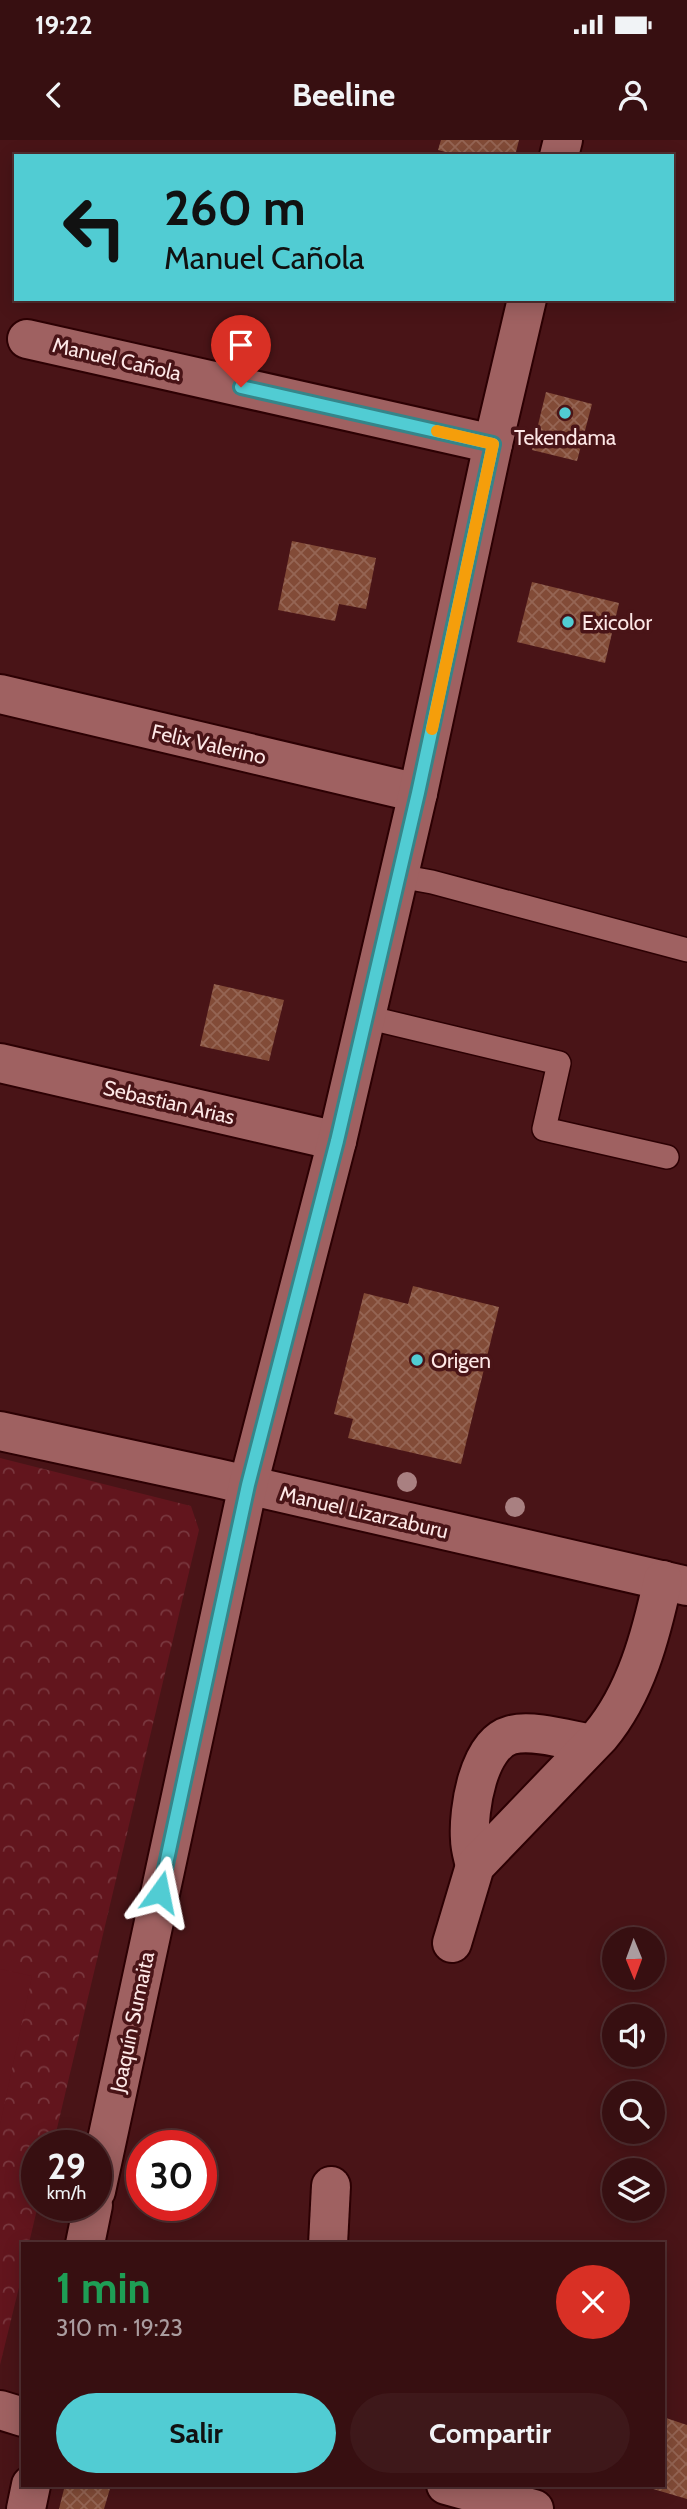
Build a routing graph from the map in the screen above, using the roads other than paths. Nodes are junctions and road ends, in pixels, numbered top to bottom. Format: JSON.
{"nodes":[{"id":1,"x":527,"y":301,"type":"edge"},
{"id":2,"x":27,"y":339,"type":"dead end"},
{"id":3,"x":493,"y":444,"type":"junction"},
{"id":4,"x":0,"y":694,"type":"edge"},
{"id":5,"x":418,"y":793,"type":"junction"},
{"id":6,"x":399,"y":876,"type":"junction"},
{"id":7,"x":687,"y":950,"type":"edge"},
{"id":8,"x":366,"y":1017,"type":"junction"},
{"id":9,"x":0,"y":1063,"type":"edge"},
{"id":10,"x":337,"y":1141,"type":"junction"},
{"id":11,"x":667,"y":1157,"type":"dead end"},
{"id":12,"x":0,"y":1431,"type":"edge"},
{"id":13,"x":248,"y":1485,"type":"junction"},
{"id":14,"x":675,"y":1583,"type":"edge"},
{"id":15,"x":591,"y":1744,"type":"junction"},
{"id":16,"x":475,"y":1866,"type":"junction"},
{"id":17,"x":452,"y":1943,"type":"dead end"},
{"id":18,"x":109,"y":2130,"type":"edge"},
{"id":19,"x":331,"y":2186,"type":"dead end"},
{"id":20,"x":90,"y":2221,"type":"edge"},
{"id":21,"x":85,"y":2242,"type":"edge"},
{"id":22,"x":328,"y":2242,"type":"edge"},
{"id":23,"x":0,"y":2410,"type":"edge"},
{"id":24,"x":21,"y":2416,"type":"edge"},
{"id":25,"x":31,"y":2487,"type":"edge"},
{"id":26,"x":445,"y":2487,"type":"edge"},
{"id":27,"x":453,"y":2487,"type":"edge"},
{"id":28,"x":26,"y":2509,"type":"edge"},
{"id":29,"x":437,"y":2509,"type":"edge"},
{"id":30,"x":534,"y":2509,"type":"edge"}],
"edges":[{"from":1,"to":3,"type":"street","name":"Joaquín Sumaita"},
{"from":2,"to":3,"type":"street","name":"Manuel Cañola"},
{"from":3,"to":5,"type":"street","name":"Joaquín Sumaita"},
{"from":4,"to":5,"type":"street","name":"Felix Valerino"},
{"from":5,"to":6,"type":"street","name":"Joaquín Sumaita"},
{"from":6,"to":7,"type":"lane"},
{"from":6,"to":8,"type":"street","name":"Joaquín Sumaita"},
{"from":8,"to":10,"type":"street","name":"Joaquín Sumaita"},
{"from":8,"to":11,"type":"lane"},
{"from":9,"to":10,"type":"street","name":"Sebastian Arias"},
{"from":10,"to":13,"type":"street","name":"Joaquín Sumaita"},
{"from":12,"to":13,"type":"street","name":"Manuel Lizarzaburu"},
{"from":13,"to":14,"type":"street","name":"Manuel Lizarzaburu"},
{"from":13,"to":18,"type":"street","name":"Joaquín Sumaita"},
{"from":14,"to":15,"type":"street"},
{"from":15,"to":16,"type":"street"},
{"from":15,"to":16,"type":"street"},
{"from":16,"to":17,"type":"street"},
{"from":19,"to":22,"type":"street"},
{"from":20,"to":21,"type":"street"},
{"from":23,"to":24,"type":"street"},
{"from":25,"to":28,"type":"street"},
{"from":26,"to":29,"type":"street"},
{"from":27,"to":30,"type":"street"}]}
